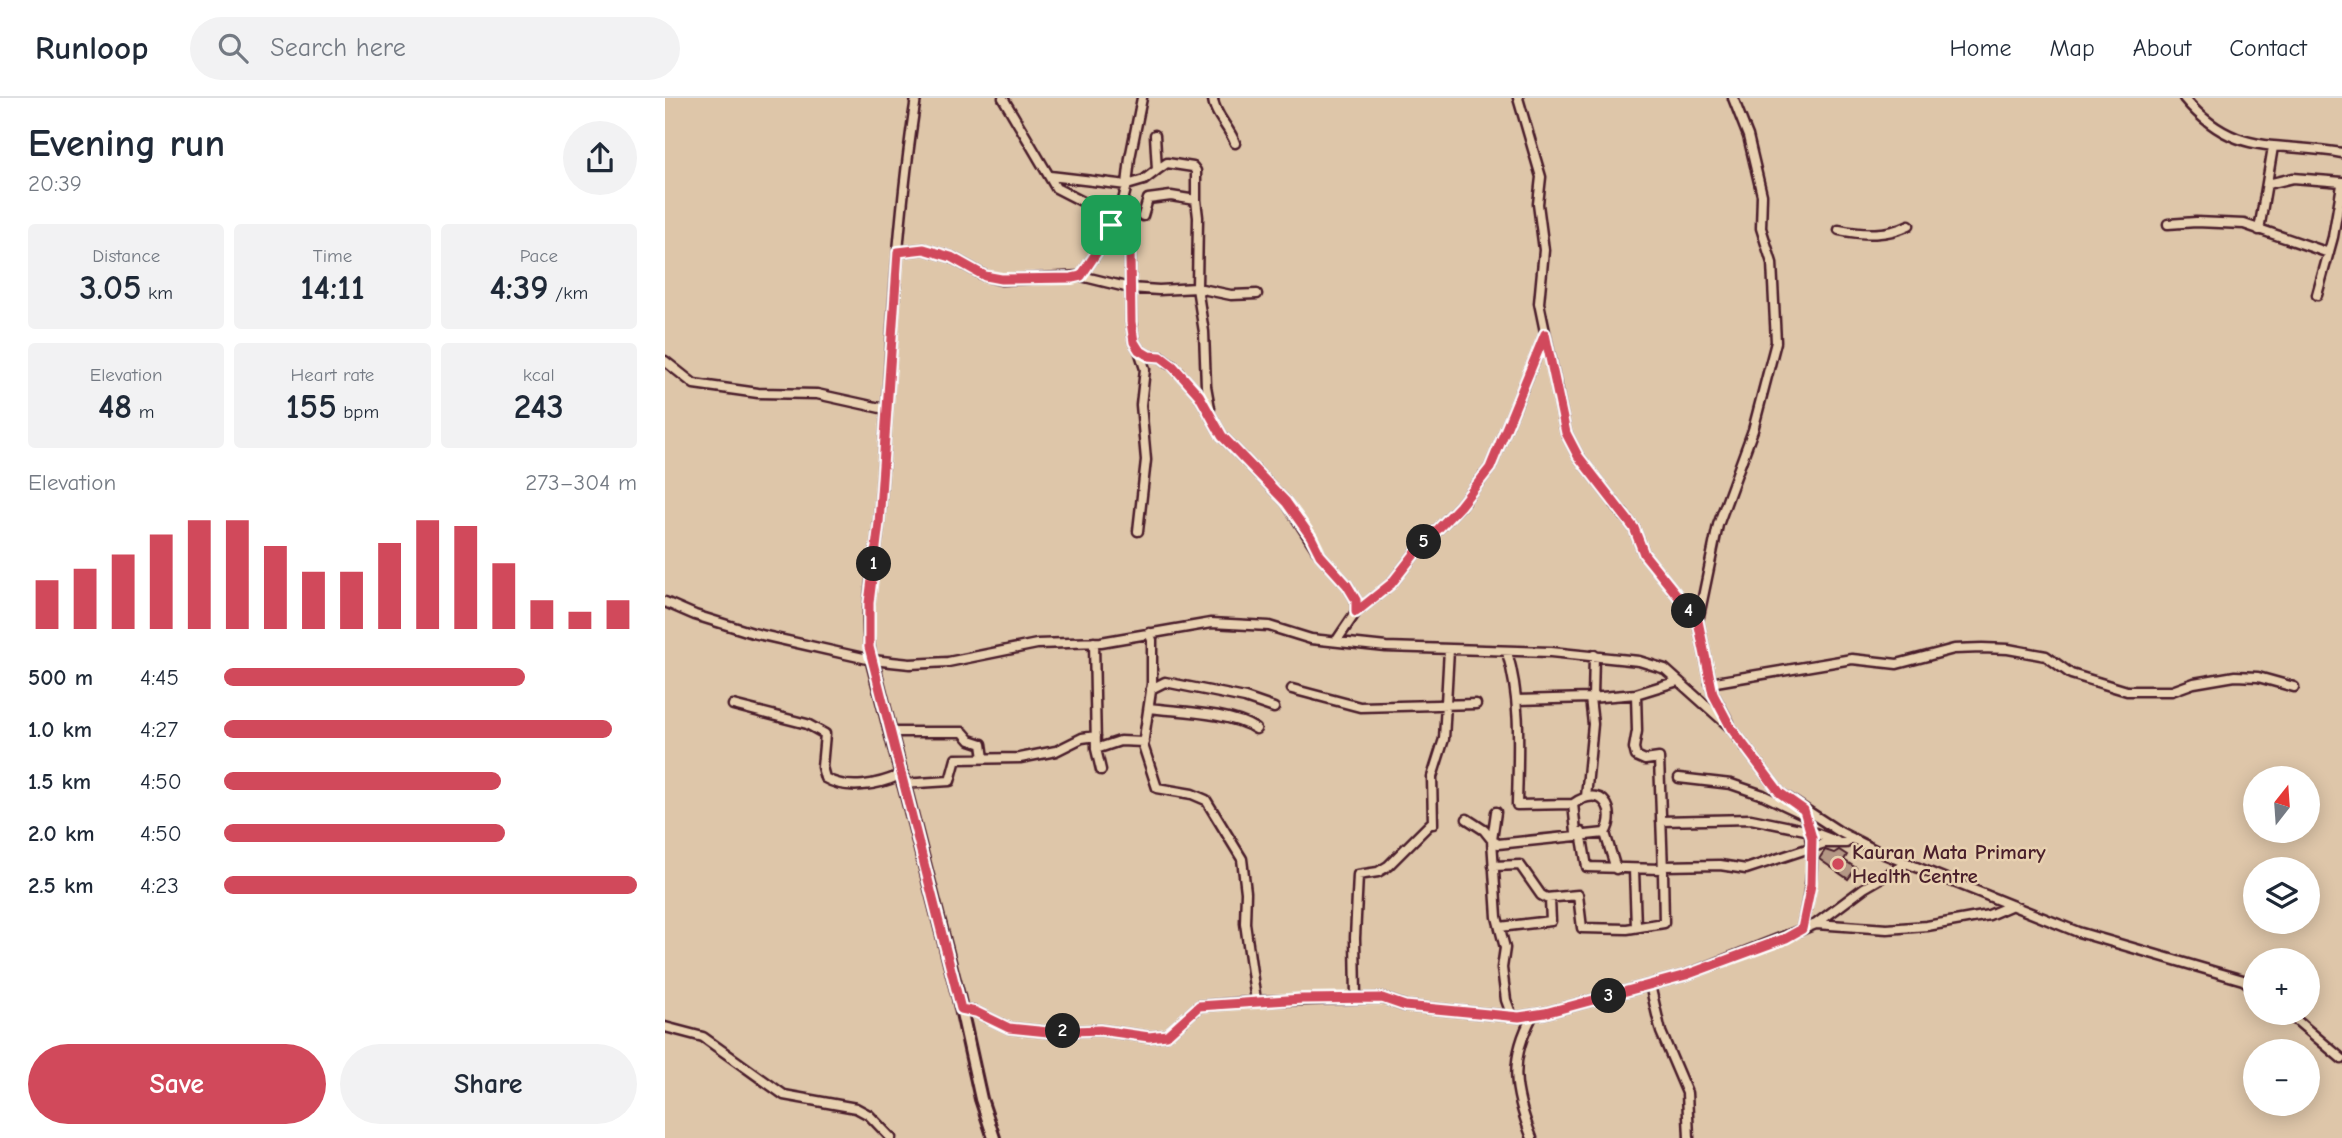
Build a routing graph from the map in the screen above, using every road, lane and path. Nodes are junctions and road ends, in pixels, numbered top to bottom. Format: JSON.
{"nodes":[{"id":1,"x":916,"y":98,"type":"edge"},
{"id":2,"x":1003,"y":98,"type":"edge"},
{"id":3,"x":1142,"y":98,"type":"edge"},
{"id":4,"x":1213,"y":98,"type":"edge"},
{"id":5,"x":1518,"y":98,"type":"edge"},
{"id":6,"x":1733,"y":98,"type":"edge"},
{"id":7,"x":2184,"y":98,"type":"edge"},
{"id":8,"x":1155,"y":135,"type":"dead end"},
{"id":9,"x":1235,"y":144,"type":"dead end"},
{"id":10,"x":2273,"y":147,"type":"junction"},
{"id":11,"x":2342,"y":153,"type":"edge"},
{"id":12,"x":1157,"y":170,"type":"junction"},
{"id":13,"x":1050,"y":176,"type":"junction"},
{"id":14,"x":2268,"y":184,"type":"junction"},
{"id":15,"x":2342,"y":184,"type":"edge"},
{"id":16,"x":1127,"y":185,"type":"junction"},
{"id":17,"x":1196,"y":200,"type":"junction"},
{"id":18,"x":1120,"y":212,"type":"junction"},
{"id":19,"x":1143,"y":216,"type":"dead end"},
{"id":20,"x":1104,"y":218,"type":"junction"},
{"id":21,"x":2168,"y":224,"type":"dead end"},
{"id":22,"x":1909,"y":225,"type":"dead end"},
{"id":23,"x":1839,"y":230,"type":"dead end"},
{"id":24,"x":2259,"y":230,"type":"junction"},
{"id":25,"x":898,"y":252,"type":"junction"},
{"id":26,"x":2329,"y":253,"type":"junction"},
{"id":27,"x":1081,"y":276,"type":"junction"},
{"id":28,"x":1130,"y":288,"type":"junction"},
{"id":29,"x":1197,"y":288,"type":"junction"},
{"id":30,"x":1257,"y":294,"type":"dead end"},
{"id":31,"x":2317,"y":295,"type":"dead end"},
{"id":32,"x":1545,"y":334,"type":"junction"},
{"id":33,"x":1139,"y":350,"type":"junction"},
{"id":34,"x":665,"y":361,"type":"edge"},
{"id":35,"x":885,"y":409,"type":"junction"},
{"id":36,"x":1210,"y":411,"type":"junction"},
{"id":37,"x":1138,"y":531,"type":"dead end"},
{"id":38,"x":665,"y":602,"type":"edge"},
{"id":39,"x":1356,"y":612,"type":"junction"},
{"id":40,"x":1698,"y":621,"type":"junction"},
{"id":41,"x":1149,"y":633,"type":"junction"},
{"id":42,"x":1337,"y":640,"type":"junction"},
{"id":43,"x":1094,"y":642,"type":"junction"},
{"id":44,"x":1449,"y":649,"type":"junction"},
{"id":45,"x":1507,"y":652,"type":"junction"},
{"id":46,"x":1594,"y":655,"type":"junction"},
{"id":47,"x":872,"y":660,"type":"junction"},
{"id":48,"x":1678,"y":681,"type":"junction"},
{"id":49,"x":1710,"y":683,"type":"junction"},
{"id":50,"x":2294,"y":687,"type":"dead end"},
{"id":51,"x":1151,"y":689,"type":"junction"},
{"id":52,"x":1292,"y":689,"type":"dead end"},
{"id":53,"x":1636,"y":694,"type":"junction"},
{"id":54,"x":1592,"y":698,"type":"junction"},
{"id":55,"x":1517,"y":700,"type":"junction"},
{"id":56,"x":1447,"y":703,"type":"junction"},
{"id":57,"x":1476,"y":704,"type":"dead end"},
{"id":58,"x":733,"y":705,"type":"dead end"},
{"id":59,"x":1149,"y":708,"type":"junction"},
{"id":60,"x":1274,"y":708,"type":"dead end"},
{"id":61,"x":1731,"y":728,"type":"junction"},
{"id":62,"x":1256,"y":729,"type":"dead end"},
{"id":63,"x":890,"y":732,"type":"junction"},
{"id":64,"x":1096,"y":736,"type":"junction"},
{"id":65,"x":1144,"y":742,"type":"junction"},
{"id":66,"x":1095,"y":749,"type":"junction"},
{"id":67,"x":984,"y":758,"type":"junction"},
{"id":68,"x":1101,"y":770,"type":"dead end"},
{"id":69,"x":1679,"y":778,"type":"dead end"},
{"id":70,"x":901,"y":779,"type":"junction"},
{"id":71,"x":1586,"y":797,"type":"junction"},
{"id":72,"x":1573,"y":804,"type":"junction"},
{"id":73,"x":1496,"y":812,"type":"dead end"},
{"id":74,"x":1805,"y":813,"type":"junction"},
{"id":75,"x":1467,"y":819,"type":"dead end"},
{"id":76,"x":1661,"y":821,"type":"junction"},
{"id":77,"x":1810,"y":831,"type":"junction"},
{"id":78,"x":1605,"y":833,"type":"junction"},
{"id":79,"x":1582,"y":835,"type":"junction"},
{"id":80,"x":1852,"y":838,"type":"junction"},
{"id":81,"x":1492,"y":840,"type":"junction"},
{"id":82,"x":1842,"y":843,"type":"junction"},
{"id":83,"x":1812,"y":847,"type":"junction"},
{"id":84,"x":1907,"y":863,"type":"junction"},
{"id":85,"x":1493,"y":866,"type":"junction"},
{"id":86,"x":1616,"y":869,"type":"junction"},
{"id":87,"x":1663,"y":869,"type":"junction"},
{"id":88,"x":1634,"y":870,"type":"junction"},
{"id":89,"x":1546,"y":898,"type":"junction"},
{"id":90,"x":2010,"y":906,"type":"junction"},
{"id":91,"x":1816,"y":924,"type":"junction"},
{"id":92,"x":1500,"y":927,"type":"junction"},
{"id":93,"x":1636,"y":927,"type":"junction"},
{"id":94,"x":1802,"y":929,"type":"junction"},
{"id":95,"x":2243,"y":980,"type":"edge"},
{"id":96,"x":1650,"y":985,"type":"junction"},
{"id":97,"x":1356,"y":998,"type":"junction"},
{"id":98,"x":1256,"y":1001,"type":"junction"},
{"id":99,"x":961,"y":1009,"type":"junction"},
{"id":100,"x":1533,"y":1015,"type":"junction"},
{"id":101,"x":1512,"y":1016,"type":"junction"},
{"id":102,"x":2302,"y":1025,"type":"edge"},
{"id":103,"x":665,"y":1027,"type":"edge"},
{"id":104,"x":2342,"y":1059,"type":"edge"},
{"id":105,"x":891,"y":1138,"type":"edge"},
{"id":106,"x":994,"y":1138,"type":"edge"},
{"id":107,"x":1532,"y":1138,"type":"edge"},
{"id":108,"x":1689,"y":1138,"type":"edge"}],
"edges":[{"from":1,"to":25,"type":"street"},
{"from":2,"to":13,"type":"street"},
{"from":3,"to":16,"type":"street"},
{"from":4,"to":9,"type":"street"},
{"from":5,"to":32,"type":"street"},
{"from":6,"to":40,"type":"street"},
{"from":7,"to":10,"type":"street"},
{"from":8,"to":12,"type":"street"},
{"from":10,"to":11,"type":"street"},
{"from":10,"to":14,"type":"street"},
{"from":12,"to":16,"type":"street"},
{"from":12,"to":17,"type":"street"},
{"from":13,"to":16,"type":"street"},
{"from":13,"to":20,"type":"street"},
{"from":14,"to":15,"type":"street"},
{"from":14,"to":24,"type":"street"},
{"from":15,"to":26,"type":"street"},
{"from":16,"to":18,"type":"street"},
{"from":17,"to":19,"type":"street"},
{"from":17,"to":29,"type":"street"},
{"from":18,"to":20,"type":"street"},
{"from":18,"to":28,"type":"street"},
{"from":20,"to":27,"type":"street"},
{"from":21,"to":24,"type":"street"},
{"from":22,"to":23,"type":"street"},
{"from":24,"to":26,"type":"street"},
{"from":25,"to":27,"type":"street"},
{"from":25,"to":35,"type":"street"},
{"from":26,"to":31,"type":"street"},
{"from":27,"to":28,"type":"street"},
{"from":28,"to":29,"type":"street"},
{"from":28,"to":33,"type":"street"},
{"from":29,"to":30,"type":"street"},
{"from":29,"to":36,"type":"street"},
{"from":32,"to":39,"type":"street"},
{"from":32,"to":40,"type":"street"},
{"from":33,"to":36,"type":"street"},
{"from":33,"to":37,"type":"street"},
{"from":34,"to":35,"type":"street"},
{"from":35,"to":47,"type":"street"},
{"from":36,"to":39,"type":"street"},
{"from":38,"to":47,"type":"street"},
{"from":39,"to":42,"type":"street"},
{"from":40,"to":49,"type":"street"},
{"from":41,"to":42,"type":"street"},
{"from":41,"to":43,"type":"street"},
{"from":41,"to":51,"type":"street"},
{"from":42,"to":44,"type":"street"},
{"from":43,"to":47,"type":"street"},
{"from":43,"to":64,"type":"street"},
{"from":44,"to":45,"type":"street"},
{"from":44,"to":56,"type":"street"},
{"from":45,"to":46,"type":"street"},
{"from":45,"to":55,"type":"street"},
{"from":46,"to":48,"type":"street"},
{"from":46,"to":54,"type":"street"},
{"from":47,"to":63,"type":"main road"},
{"from":48,"to":53,"type":"street"},
{"from":48,"to":61,"type":"street"},
{"from":49,"to":50,"type":"street"},
{"from":49,"to":61,"type":"street"},
{"from":51,"to":59,"type":"street"},
{"from":51,"to":60,"type":"street"},
{"from":52,"to":56,"type":"street"},
{"from":53,"to":54,"type":"street"},
{"from":53,"to":76,"type":"street"},
{"from":54,"to":55,"type":"street"},
{"from":54,"to":71,"type":"street"},
{"from":55,"to":72,"type":"street"},
{"from":56,"to":57,"type":"street"},
{"from":56,"to":97,"type":"street"},
{"from":58,"to":70,"type":"street"},
{"from":59,"to":62,"type":"street"},
{"from":59,"to":65,"type":"street"},
{"from":61,"to":74,"type":"street"},
{"from":63,"to":67,"type":"street"},
{"from":63,"to":70,"type":"main road"},
{"from":64,"to":66,"type":"street"},
{"from":64,"to":67,"type":"street"},
{"from":65,"to":66,"type":"street"},
{"from":65,"to":98,"type":"street"},
{"from":66,"to":68,"type":"street"},
{"from":67,"to":70,"type":"street"},
{"from":69,"to":74,"type":"street"},
{"from":70,"to":99,"type":"main road"},
{"from":71,"to":72,"type":"street"},
{"from":71,"to":78,"type":"street"},
{"from":72,"to":79,"type":"street"},
{"from":73,"to":81,"type":"street"},
{"from":74,"to":77,"type":"street"},
{"from":74,"to":80,"type":"street"},
{"from":75,"to":81,"type":"street"},
{"from":76,"to":77,"type":"street"},
{"from":76,"to":87,"type":"street"},
{"from":77,"to":82,"type":"street"},
{"from":77,"to":83,"type":"street"},
{"from":78,"to":79,"type":"street"},
{"from":78,"to":86,"type":"street"},
{"from":79,"to":81,"type":"street"},
{"from":79,"to":86,"type":"street"},
{"from":80,"to":82,"type":"street"},
{"from":80,"to":84,"type":"street"},
{"from":81,"to":85,"type":"street"},
{"from":82,"to":83,"type":"street"},
{"from":83,"to":87,"type":"street"},
{"from":83,"to":94,"type":"street"},
{"from":84,"to":90,"type":"street"},
{"from":84,"to":91,"type":"street"},
{"from":85,"to":89,"type":"street"},
{"from":85,"to":92,"type":"street"},
{"from":86,"to":88,"type":"street"},
{"from":87,"to":88,"type":"street"},
{"from":87,"to":93,"type":"street"},
{"from":88,"to":93,"type":"street"},
{"from":89,"to":92,"type":"street"},
{"from":89,"to":93,"type":"street"},
{"from":90,"to":91,"type":"street"},
{"from":90,"to":95,"type":"street"},
{"from":91,"to":94,"type":"street"},
{"from":92,"to":101,"type":"street"},
{"from":94,"to":96,"type":"street"},
{"from":96,"to":100,"type":"street"},
{"from":96,"to":108,"type":"street"},
{"from":97,"to":98,"type":"street"},
{"from":97,"to":101,"type":"street"},
{"from":98,"to":99,"type":"street"},
{"from":99,"to":106,"type":"main road"},
{"from":100,"to":101,"type":"street"},
{"from":100,"to":107,"type":"street"},
{"from":102,"to":104,"type":"street"},
{"from":103,"to":105,"type":"street"}]}
